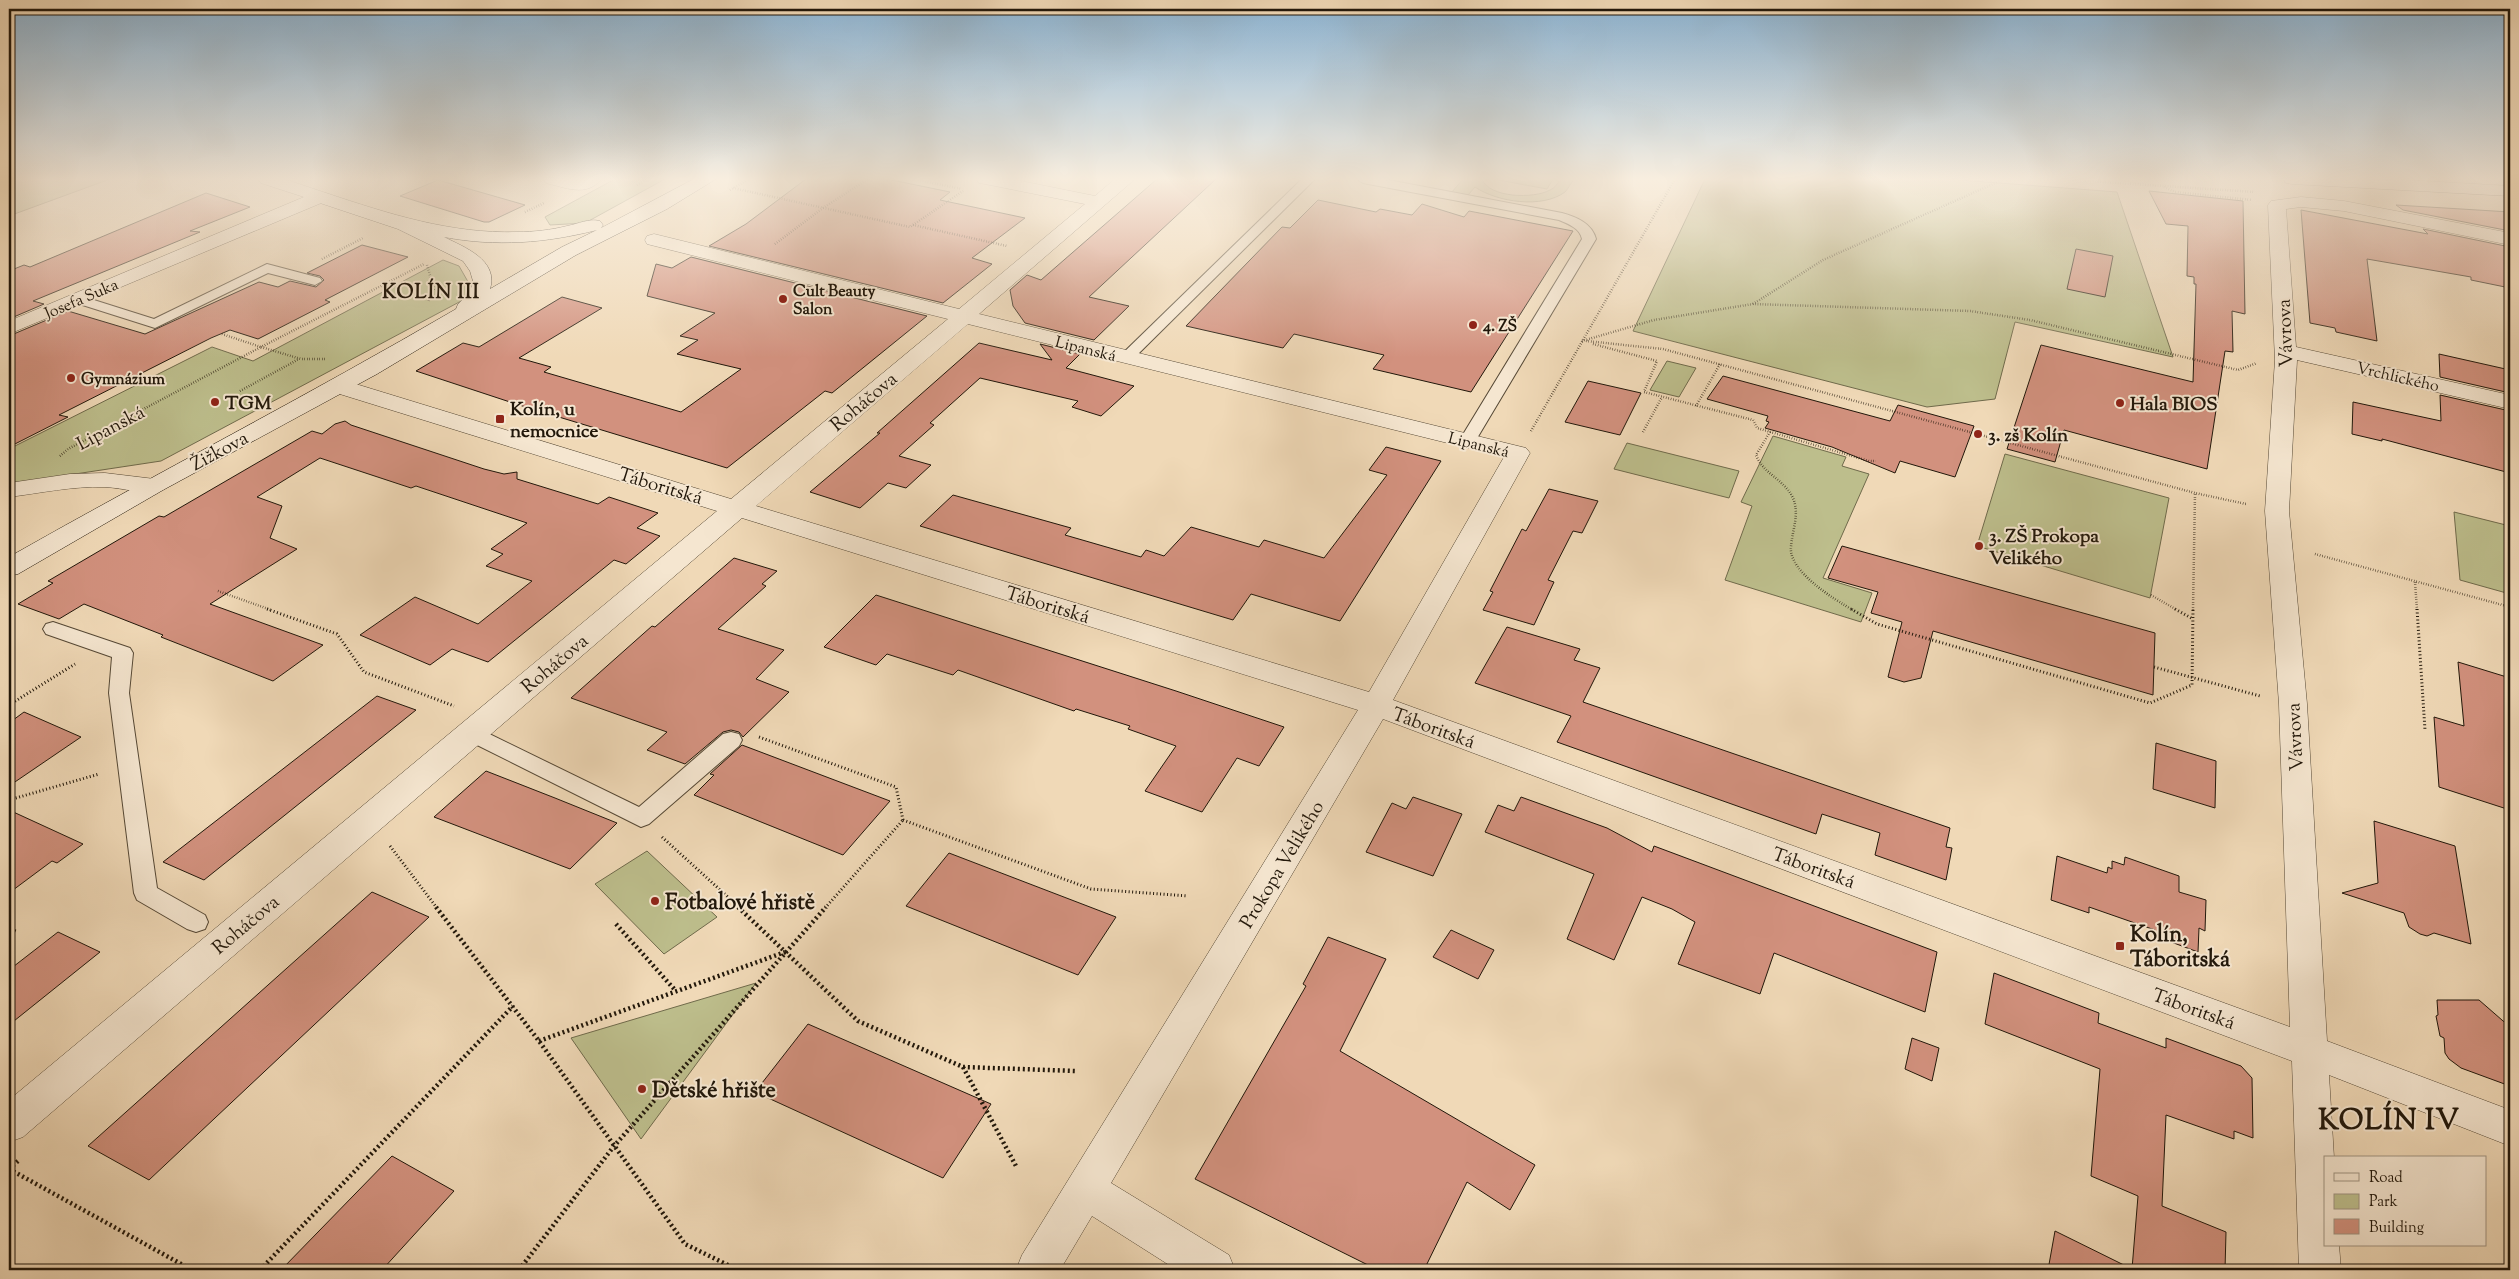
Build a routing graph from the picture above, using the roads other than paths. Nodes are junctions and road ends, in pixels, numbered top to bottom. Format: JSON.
{"nodes":[{"id":1,"x":220,"y":239,"type":"edge"},
{"id":2,"x":432,"y":239,"type":"edge"},
{"id":3,"x":448,"y":239,"type":"edge"},
{"id":4,"x":514,"y":239,"type":"edge"},
{"id":5,"x":530,"y":239,"type":"edge"},
{"id":6,"x":577,"y":239,"type":"edge"},
{"id":7,"x":594,"y":239,"type":"edge"},
{"id":8,"x":1056,"y":239,"type":"edge"},
{"id":9,"x":1248,"y":239,"type":"edge"},
{"id":10,"x":1589,"y":239,"type":"edge"},
{"id":11,"x":2276,"y":239,"type":"edge"},
{"id":12,"x":654,"y":240,"type":"dead end"},
{"id":13,"x":522,"y":251,"type":"junction"},
{"id":14,"x":537,"y":271,"type":"junction"},
{"id":15,"x":481,"y":272,"type":"junction"},
{"id":16,"x":315,"y":280,"type":"dead end"},
{"id":17,"x":78,"y":299,"type":"junction"},
{"id":18,"x":962,"y":318,"type":"junction"},
{"id":19,"x":456,"y":319,"type":"junction"},
{"id":20,"x":9,"y":328,"type":"edge"},
{"id":21,"x":2274,"y":356,"type":"junction"},
{"id":22,"x":1126,"y":358,"type":"junction"},
{"id":23,"x":338,"y":386,"type":"junction"},
{"id":24,"x":2510,"y":402,"type":"edge"},
{"id":25,"x":1467,"y":441,"type":"junction"},
{"id":26,"x":1518,"y":453,"type":"joint"},
{"id":27,"x":154,"y":485,"type":"junction"},
{"id":28,"x":9,"y":490,"type":"edge"},
{"id":29,"x":737,"y":508,"type":"junction"},
{"id":30,"x":9,"y":568,"type":"edge"},
{"id":31,"x":53,"y":629,"type":"dead end"},
{"id":32,"x":1376,"y":705,"type":"junction"},
{"id":33,"x":471,"y":733,"type":"junction"},
{"id":34,"x":732,"y":740,"type":"road end"},
{"id":35,"x":196,"y":922,"type":"dead end"},
{"id":36,"x":2310,"y":1051,"type":"junction"},
{"id":37,"x":9,"y":1124,"type":"edge"},
{"id":38,"x":2510,"y":1128,"type":"edge"},
{"id":39,"x":1086,"y":1190,"type":"junction"},
{"id":40,"x":1037,"y":1270,"type":"edge"},
{"id":41,"x":1214,"y":1270,"type":"edge"},
{"id":42,"x":2320,"y":1270,"type":"edge"}],
"edges":[{"from":1,"to":17,"type":"street","name":"Josefa Suka"},
{"from":2,"to":15,"type":"street"},
{"from":3,"to":13,"type":"street"},
{"from":4,"to":5,"type":"street"},
{"from":6,"to":13,"type":"street","name":"Žižkova"},
{"from":7,"to":14,"type":"street","name":"Žižkova"},
{"from":8,"to":18,"type":"street","name":"Roháčova"},
{"from":9,"to":22,"type":"lane"},
{"from":10,"to":25,"type":"lane"},
{"from":11,"to":21,"type":"street","name":"Vávrova"},
{"from":12,"to":18,"type":"street","name":"Lipanská"},
{"from":13,"to":14,"type":"street","name":"Žižkova"},
{"from":13,"to":15,"type":"street","name":"Žižkova"},
{"from":14,"to":15,"type":"street","name":"Žižkova"},
{"from":14,"to":19,"type":"street","name":"Žižkova"},
{"from":15,"to":19,"type":"street","name":"Žižkova"},
{"from":16,"to":17,"type":"lane"},
{"from":17,"to":20,"type":"street","name":"Josefa Suka"},
{"from":18,"to":22,"type":"street","name":"Lipanská"},
{"from":18,"to":29,"type":"street","name":"Roháčova"},
{"from":19,"to":23,"type":"street","name":"Žižkova"},
{"from":21,"to":24,"type":"street","name":"Vrchlického"},
{"from":21,"to":36,"type":"street","name":"Vávrova"},
{"from":22,"to":25,"type":"street","name":"Lipanská"},
{"from":23,"to":27,"type":"street","name":"Žižkova"},
{"from":23,"to":29,"type":"street","name":"Táboritská"},
{"from":25,"to":26,"type":"street","name":"Lipanská"},
{"from":26,"to":32,"type":"street","name":"Prokopa Velikého"},
{"from":27,"to":28,"type":"street"},
{"from":27,"to":30,"type":"street","name":"Žižkova"},
{"from":29,"to":32,"type":"street","name":"Táboritská"},
{"from":29,"to":33,"type":"street","name":"Roháčova"},
{"from":31,"to":35,"type":"lane"},
{"from":32,"to":36,"type":"street","name":"Táboritská"},
{"from":32,"to":39,"type":"street","name":"Prokopa Velikého"},
{"from":33,"to":34,"type":"lane"},
{"from":33,"to":37,"type":"street","name":"Roháčova"},
{"from":36,"to":38,"type":"street","name":"Táboritská"},
{"from":36,"to":42,"type":"street","name":"Vávrova"},
{"from":39,"to":40,"type":"street","name":"Prokopa Velikého"},
{"from":39,"to":41,"type":"street"}]}
